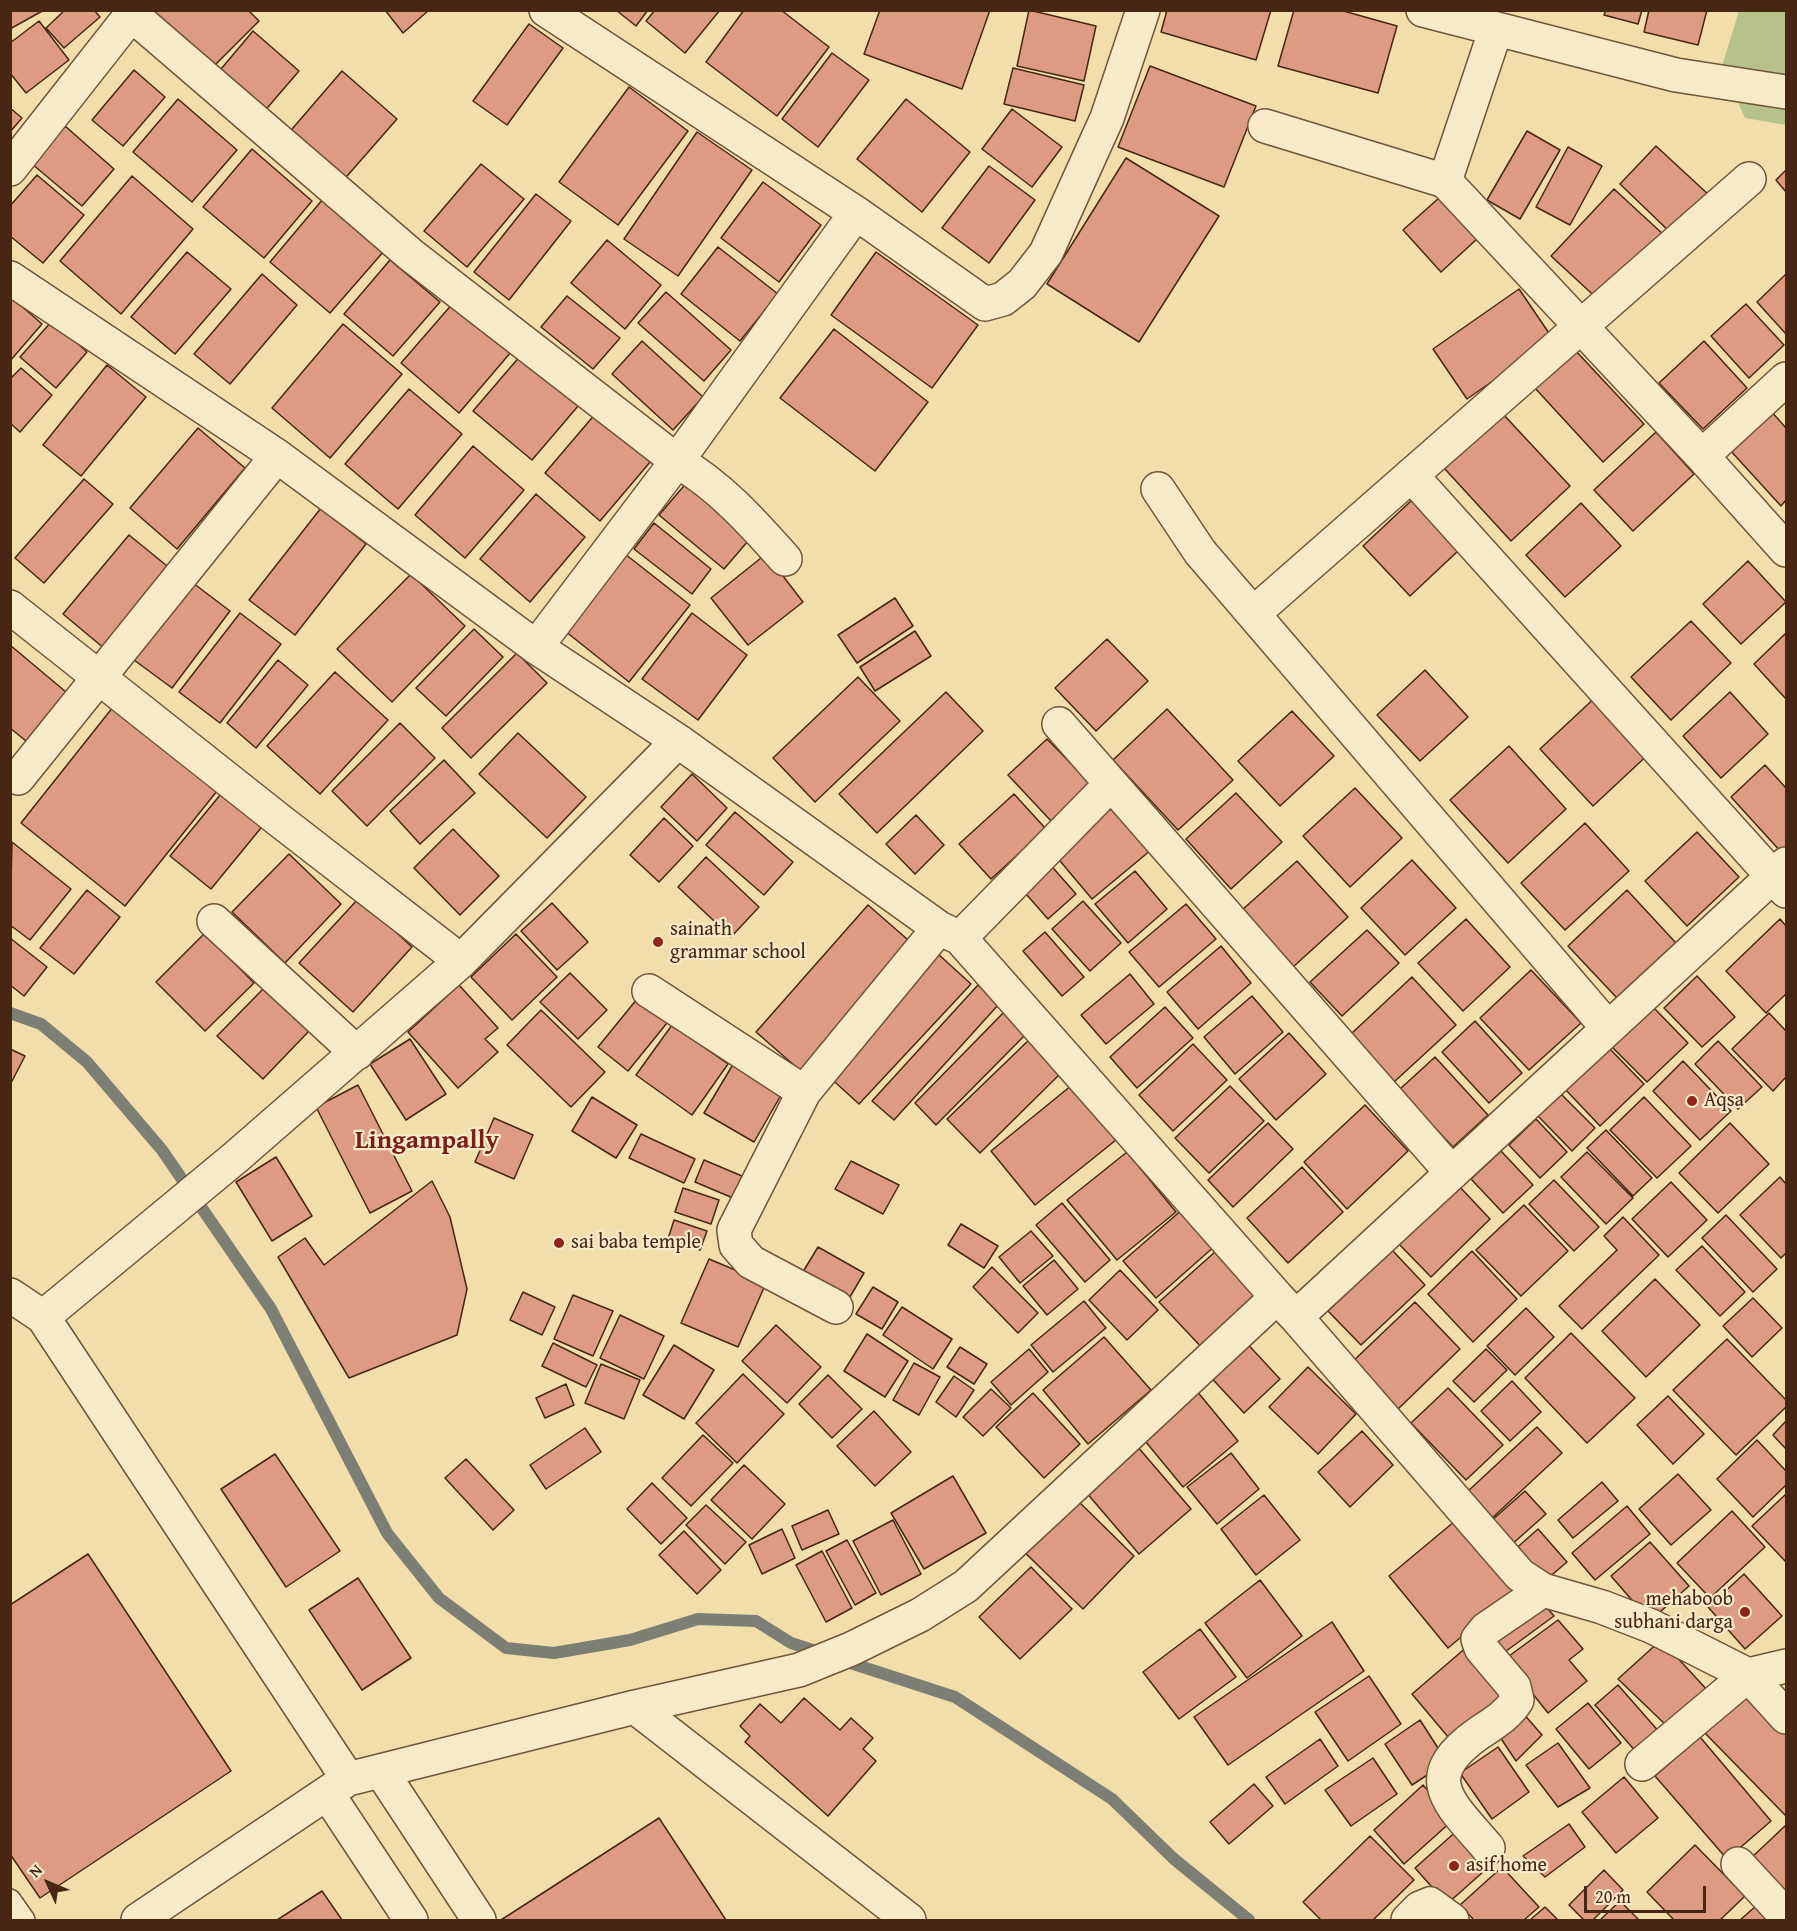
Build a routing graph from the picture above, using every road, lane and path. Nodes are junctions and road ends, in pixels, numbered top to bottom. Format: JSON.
{"nodes":[{"id":1,"x":546,"y":10,"type":"edge"},
{"id":2,"x":1143,"y":10,"type":"edge"},
{"id":3,"x":1423,"y":10,"type":"edge"},
{"id":4,"x":133,"y":12,"type":"edge"},
{"id":5,"x":1496,"y":29,"type":"junction"},
{"id":6,"x":1786,"y":92,"type":"edge"},
{"id":7,"x":1265,"y":126,"type":"dead end"},
{"id":8,"x":10,"y":169,"type":"edge"},
{"id":9,"x":1749,"y":179,"type":"dead end"},
{"id":10,"x":1445,"y":181,"type":"junction"},
{"id":11,"x":856,"y":213,"type":"junction"},
{"id":12,"x":10,"y":278,"type":"edge"},
{"id":13,"x":1580,"y":327,"type":"junction"},
{"id":14,"x":1786,"y":379,"type":"edge"},
{"id":15,"x":277,"y":456,"type":"junction"},
{"id":16,"x":1702,"y":456,"type":"junction"},
{"id":17,"x":677,"y":461,"type":"junction"},
{"id":18,"x":1411,"y":476,"type":"junction"},
{"id":19,"x":1158,"y":489,"type":"dead end"},
{"id":20,"x":1786,"y":550,"type":"edge"},
{"id":21,"x":785,"y":559,"type":"dead end"},
{"id":22,"x":10,"y":607,"type":"edge"},
{"id":23,"x":1254,"y":613,"type":"junction"},
{"id":24,"x":536,"y":646,"type":"junction"},
{"id":25,"x":100,"y":677,"type":"junction"},
{"id":26,"x":1059,"y":724,"type":"dead end"},
{"id":27,"x":678,"y":741,"type":"junction"},
{"id":28,"x":18,"y":778,"type":"dead end"},
{"id":29,"x":1111,"y":783,"type":"junction"},
{"id":30,"x":1782,"y":877,"type":"edge"},
{"id":31,"x":214,"y":921,"type":"dead end"},
{"id":32,"x":950,"y":933,"type":"junction"},
{"id":33,"x":461,"y":961,"type":"junction"},
{"id":34,"x":649,"y":991,"type":"dead end"},
{"id":35,"x":1608,"y":1028,"type":"junction"},
{"id":36,"x":357,"y":1053,"type":"junction"},
{"id":37,"x":804,"y":1092,"type":"junction"},
{"id":38,"x":1452,"y":1173,"type":"junction"},
{"id":39,"x":10,"y":1295,"type":"edge"},
{"id":40,"x":836,"y":1307,"type":"dead end"},
{"id":41,"x":1286,"y":1307,"type":"junction"},
{"id":42,"x":43,"y":1317,"type":"junction"},
{"id":43,"x":1543,"y":1590,"type":"junction"},
{"id":44,"x":1786,"y":1666,"type":"edge"},
{"id":45,"x":1748,"y":1675,"type":"junction"},
{"id":46,"x":635,"y":1707,"type":"junction"},
{"id":47,"x":1786,"y":1718,"type":"edge"},
{"id":48,"x":1642,"y":1764,"type":"dead end"},
{"id":49,"x":381,"y":1770,"type":"junction"},
{"id":50,"x":337,"y":1786,"type":"junction"},
{"id":51,"x":1488,"y":1848,"type":"dead end"},
{"id":52,"x":1738,"y":1864,"type":"dead end"},
{"id":53,"x":10,"y":1900,"type":"edge"},
{"id":54,"x":1786,"y":1916,"type":"edge"},
{"id":55,"x":24,"y":1920,"type":"edge"},
{"id":56,"x":138,"y":1920,"type":"edge"},
{"id":57,"x":411,"y":1920,"type":"edge"},
{"id":58,"x":479,"y":1920,"type":"edge"},
{"id":59,"x":909,"y":1920,"type":"edge"},
{"id":60,"x":1408,"y":1920,"type":"edge"},
{"id":61,"x":1452,"y":1920,"type":"edge"}],
"edges":[{"from":1,"to":11,"type":"street"},
{"from":2,"to":11,"type":"street"},
{"from":3,"to":5,"type":"street"},
{"from":4,"to":8,"type":"street"},
{"from":4,"to":17,"type":"street"},
{"from":5,"to":6,"type":"street"},
{"from":5,"to":10,"type":"street"},
{"from":7,"to":10,"type":"street"},
{"from":9,"to":13,"type":"street"},
{"from":10,"to":13,"type":"street"},
{"from":11,"to":17,"type":"street"},
{"from":12,"to":15,"type":"street"},
{"from":13,"to":16,"type":"street"},
{"from":13,"to":18,"type":"street"},
{"from":14,"to":16,"type":"street"},
{"from":15,"to":24,"type":"street"},
{"from":15,"to":25,"type":"street"},
{"from":16,"to":20,"type":"street"},
{"from":17,"to":21,"type":"street"},
{"from":17,"to":24,"type":"street"},
{"from":18,"to":23,"type":"street"},
{"from":18,"to":30,"type":"street"},
{"from":19,"to":23,"type":"street"},
{"from":22,"to":25,"type":"street"},
{"from":23,"to":35,"type":"street"},
{"from":24,"to":27,"type":"street"},
{"from":25,"to":28,"type":"street"},
{"from":25,"to":33,"type":"street"},
{"from":26,"to":29,"type":"street"},
{"from":27,"to":32,"type":"street"},
{"from":27,"to":33,"type":"street"},
{"from":29,"to":32,"type":"street"},
{"from":29,"to":38,"type":"street"},
{"from":30,"to":35,"type":"street"},
{"from":31,"to":36,"type":"street"},
{"from":32,"to":37,"type":"street"},
{"from":32,"to":41,"type":"street"},
{"from":33,"to":36,"type":"street"},
{"from":34,"to":37,"type":"street"},
{"from":35,"to":38,"type":"street"},
{"from":36,"to":42,"type":"street"},
{"from":37,"to":40,"type":"street"},
{"from":38,"to":41,"type":"street"},
{"from":39,"to":42,"type":"street"},
{"from":41,"to":43,"type":"street"},
{"from":41,"to":46,"type":"street"},
{"from":42,"to":50,"type":"street"},
{"from":43,"to":45,"type":"street"},
{"from":43,"to":51,"type":"street"},
{"from":44,"to":45,"type":"street"},
{"from":45,"to":47,"type":"street"},
{"from":45,"to":48,"type":"street"},
{"from":46,"to":49,"type":"street"},
{"from":46,"to":59,"type":"street"},
{"from":49,"to":50,"type":"street"},
{"from":49,"to":58,"type":"street"},
{"from":50,"to":56,"type":"street"},
{"from":50,"to":57,"type":"street"},
{"from":52,"to":54,"type":"street"},
{"from":53,"to":55,"type":"lane"},
{"from":60,"to":61,"type":"street"}]}
